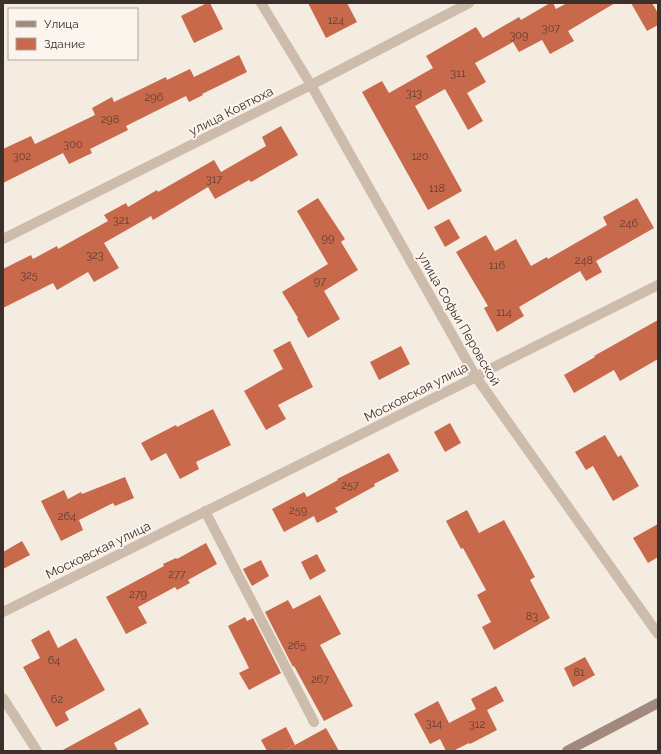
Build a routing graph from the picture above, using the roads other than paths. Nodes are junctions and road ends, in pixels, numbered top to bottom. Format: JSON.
{"nodes":[{"id":1,"x":261,"y":3,"type":"edge"},
{"id":2,"x":468,"y":3,"type":"edge"},
{"id":3,"x":311,"y":85,"type":"junction"},
{"id":4,"x":3,"y":240,"type":"edge"},
{"id":5,"x":658,"y":285,"type":"edge"},
{"id":6,"x":476,"y":377,"type":"junction"},
{"id":7,"x":205,"y":511,"type":"junction"},
{"id":8,"x":3,"y":612,"type":"edge"},
{"id":9,"x":658,"y":634,"type":"edge"},
{"id":10,"x":3,"y":698,"type":"edge"},
{"id":11,"x":658,"y":703,"type":"edge"},
{"id":12,"x":314,"y":722,"type":"dead end"},
{"id":13,"x":37,"y":751,"type":"edge"},
{"id":14,"x":567,"y":751,"type":"edge"}],
"edges":[{"from":1,"to":3,"type":"street","name":"улица Софьи Перовской"},
{"from":2,"to":3,"type":"street","name":"улица Ковтюха"},
{"from":3,"to":4,"type":"street","name":"улица Ковтюха"},
{"from":3,"to":6,"type":"street","name":"улица Софьи Перовской"},
{"from":5,"to":6,"type":"street","name":"Московская улица"},
{"from":6,"to":7,"type":"street","name":"Московская улица"},
{"from":6,"to":9,"type":"street","name":"улица Софьи Перовской"},
{"from":7,"to":8,"type":"street","name":"Московская улица"},
{"from":7,"to":12,"type":"street"},
{"from":10,"to":13,"type":"street"},
{"from":11,"to":14,"type":"main road"}]}
